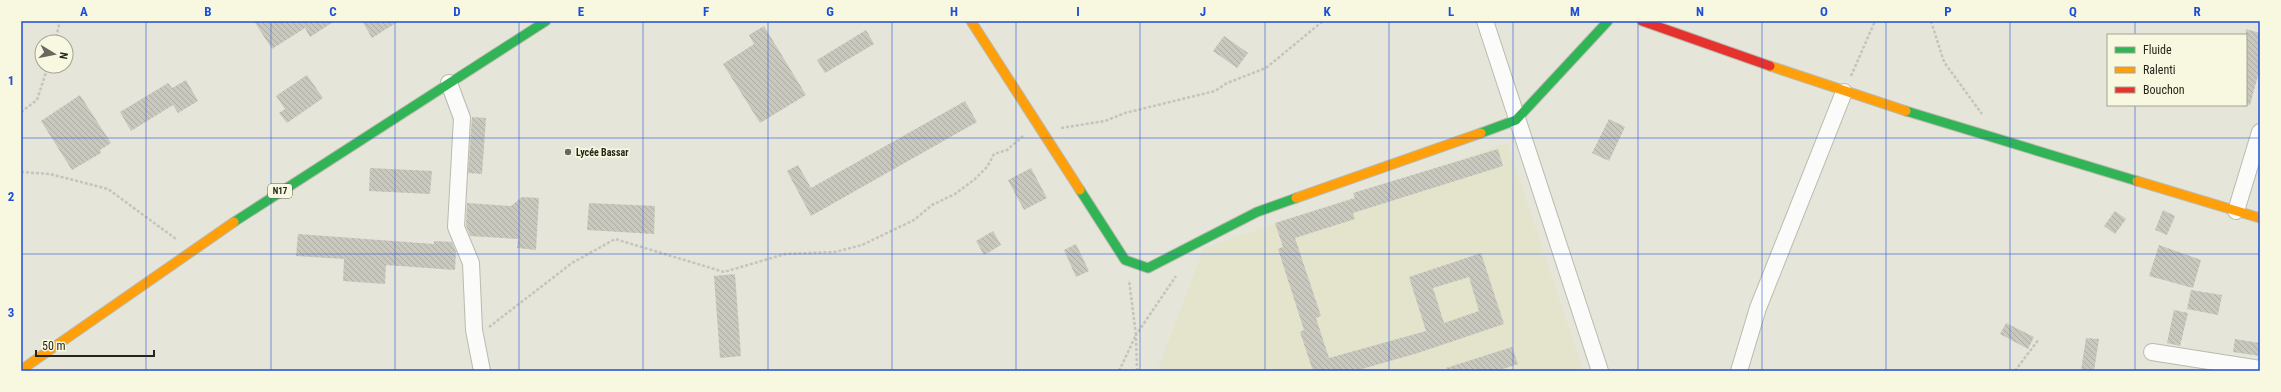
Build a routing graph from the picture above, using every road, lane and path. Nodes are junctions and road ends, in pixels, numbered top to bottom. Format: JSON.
{"nodes":[{"id":1,"x":60,"y":21,"type":"edge"},
{"id":2,"x":971,"y":21,"type":"edge"},
{"id":3,"x":1323,"y":21,"type":"edge"},
{"id":4,"x":1485,"y":21,"type":"edge"},
{"id":5,"x":1608,"y":21,"type":"edge"},
{"id":6,"x":1642,"y":21,"type":"edge"},
{"id":7,"x":1875,"y":21,"type":"edge"},
{"id":8,"x":1931,"y":21,"type":"edge"},
{"id":9,"x":540,"y":23,"type":"edge"},
{"id":10,"x":57,"y":34,"type":"edge"},
{"id":11,"x":45,"y":74,"type":"edge"},
{"id":12,"x":449,"y":83,"type":"junction"},
{"id":13,"x":1844,"y":92,"type":"junction"},
{"id":14,"x":21,"y":112,"type":"edge"},
{"id":15,"x":1984,"y":116,"type":"dead end"},
{"id":16,"x":1516,"y":120,"type":"junction"},
{"id":17,"x":1041,"y":130,"type":"junction"},
{"id":18,"x":2260,"y":132,"type":"edge"},
{"id":19,"x":21,"y":172,"type":"edge"},
{"id":20,"x":2236,"y":211,"type":"junction"},
{"id":21,"x":2260,"y":218,"type":"edge"},
{"id":22,"x":192,"y":250,"type":"junction"},
{"id":23,"x":1125,"y":260,"type":"junction"},
{"id":24,"x":1178,"y":273,"type":"dead end"},
{"id":25,"x":1136,"y":335,"type":"junction"},
{"id":26,"x":475,"y":337,"type":"junction"},
{"id":27,"x":2039,"y":338,"type":"dead end"},
{"id":28,"x":2152,"y":352,"type":"dead end"},
{"id":29,"x":2260,"y":369,"type":"edge"},
{"id":30,"x":21,"y":370,"type":"edge"},
{"id":31,"x":482,"y":371,"type":"edge"},
{"id":32,"x":1120,"y":371,"type":"edge"},
{"id":33,"x":1137,"y":371,"type":"edge"},
{"id":34,"x":1600,"y":371,"type":"edge"},
{"id":35,"x":1739,"y":371,"type":"edge"},
{"id":36,"x":2015,"y":371,"type":"edge"}],
"edges":[{"from":1,"to":10,"type":"path"},
{"from":2,"to":17,"type":"street"},
{"from":3,"to":17,"type":"path"},
{"from":4,"to":16,"type":"street"},
{"from":5,"to":16,"type":"street"},
{"from":6,"to":13,"type":"street"},
{"from":7,"to":13,"type":"path"},
{"from":8,"to":15,"type":"path"},
{"from":9,"to":12,"type":"street","number":"N17"},
{"from":11,"to":14,"type":"path"},
{"from":12,"to":22,"type":"street","number":"N17"},
{"from":12,"to":26,"type":"street"},
{"from":13,"to":20,"type":"street"},
{"from":13,"to":35,"type":"street"},
{"from":16,"to":23,"type":"street"},
{"from":16,"to":34,"type":"street"},
{"from":17,"to":23,"type":"street"},
{"from":17,"to":26,"type":"path"},
{"from":18,"to":20,"type":"street"},
{"from":19,"to":22,"type":"path"},
{"from":20,"to":21,"type":"street"},
{"from":22,"to":30,"type":"street","number":"N17"},
{"from":23,"to":25,"type":"path"},
{"from":24,"to":25,"type":"path"},
{"from":25,"to":32,"type":"path"},
{"from":25,"to":33,"type":"path"},
{"from":26,"to":31,"type":"street"},
{"from":27,"to":36,"type":"path"},
{"from":28,"to":29,"type":"street"}]}
